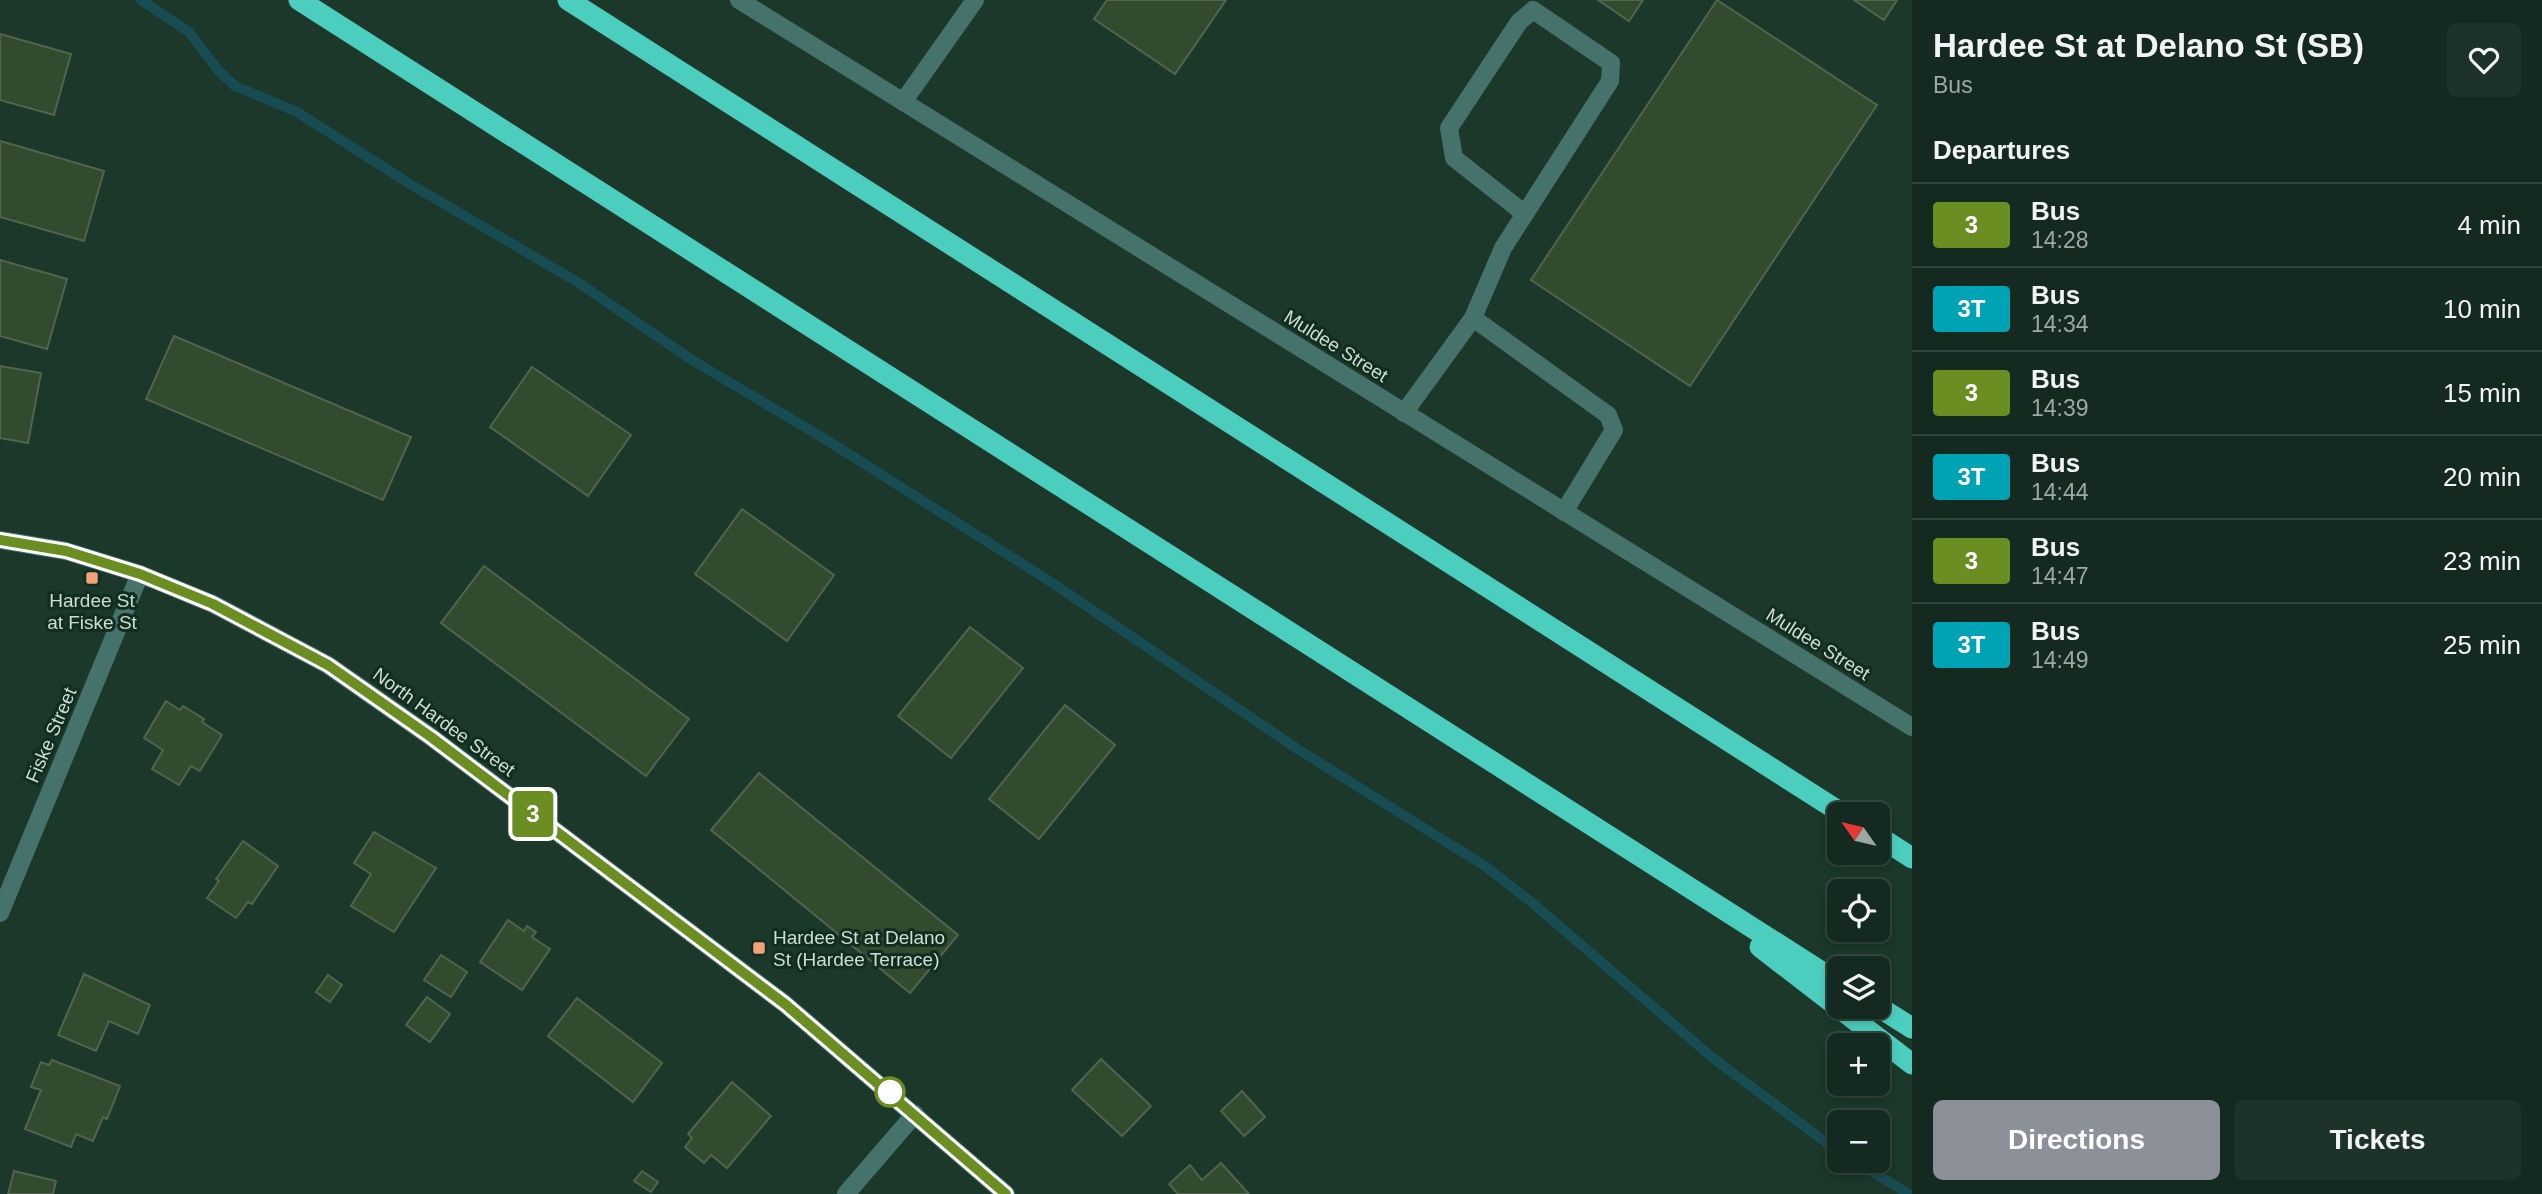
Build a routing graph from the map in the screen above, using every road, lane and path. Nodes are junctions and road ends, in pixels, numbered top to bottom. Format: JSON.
{"nodes":[{"id":1,"x":299,"y":0,"type":"edge"},
{"id":2,"x":569,"y":0,"type":"edge"},
{"id":3,"x":739,"y":0,"type":"edge"},
{"id":4,"x":975,"y":0,"type":"edge"},
{"id":5,"x":903,"y":102,"type":"junction"},
{"id":6,"x":1525,"y":214,"type":"junction"},
{"id":7,"x":1473,"y":318,"type":"junction"},
{"id":8,"x":1404,"y":413,"type":"junction"},
{"id":9,"x":1563,"y":512,"type":"junction"},
{"id":10,"x":0,"y":540,"type":"edge"},
{"id":11,"x":140,"y":574,"type":"junction"},
{"id":12,"x":1912,"y":727,"type":"edge"},
{"id":13,"x":1827,"y":804,"type":"edge"},
{"id":14,"x":1890,"y":844,"type":"edge"},
{"id":15,"x":1912,"y":858,"type":"edge"},
{"id":16,"x":1658,"y":869,"type":"junction"},
{"id":17,"x":0,"y":913,"type":"edge"},
{"id":18,"x":1827,"y":975,"type":"edge"},
{"id":19,"x":1890,"y":1014,"type":"edge"},
{"id":20,"x":1912,"y":1028,"type":"edge"},
{"id":21,"x":1912,"y":1065,"type":"edge"},
{"id":22,"x":915,"y":1114,"type":"junction"},
{"id":23,"x":846,"y":1194,"type":"edge"},
{"id":24,"x":1006,"y":1194,"type":"edge"}],
"edges":[{"from":1,"to":16,"type":"highway"},
{"from":2,"to":13,"type":"highway"},
{"from":3,"to":5,"type":"street","name":"Muldee Street"},
{"from":4,"to":5,"type":"street"},
{"from":5,"to":8,"type":"street","name":"Muldee Street"},
{"from":6,"to":6,"type":"street"},
{"from":6,"to":7,"type":"street"},
{"from":7,"to":8,"type":"street"},
{"from":7,"to":9,"type":"street"},
{"from":8,"to":9,"type":"street","name":"Muldee Street"},
{"from":9,"to":12,"type":"street","name":"Muldee Street"},
{"from":10,"to":11,"type":"street","name":"North Hardee Street"},
{"from":11,"to":17,"type":"street","name":"Fiske Street"},
{"from":11,"to":22,"type":"street","name":"North Hardee Street"},
{"from":14,"to":15,"type":"highway"},
{"from":16,"to":18,"type":"highway"},
{"from":16,"to":21,"type":"highway"},
{"from":19,"to":20,"type":"highway"},
{"from":22,"to":23,"type":"street"},
{"from":22,"to":24,"type":"street","name":"North Hardee Street"}]}
